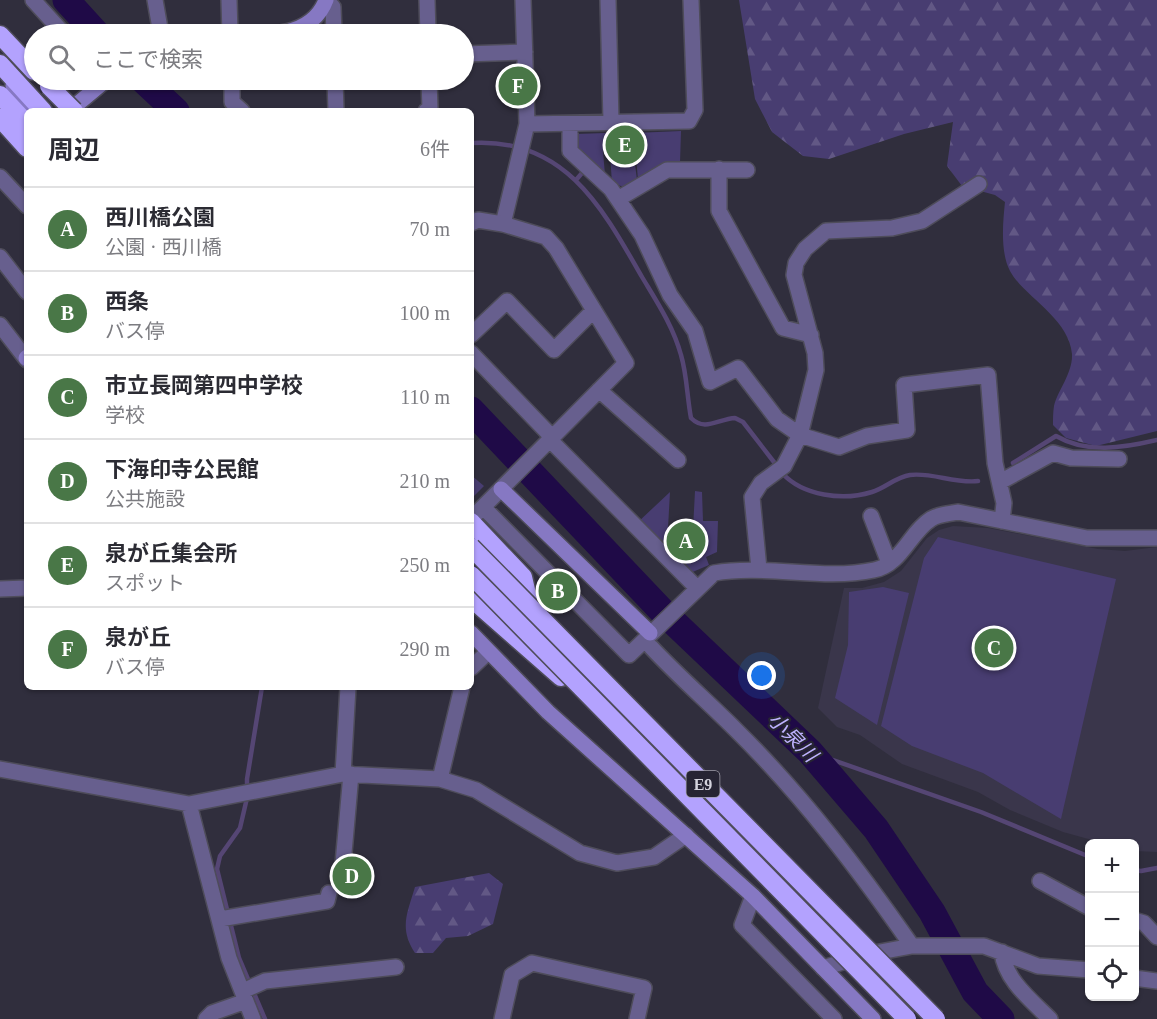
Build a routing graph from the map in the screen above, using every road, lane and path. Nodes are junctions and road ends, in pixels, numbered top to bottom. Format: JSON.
{"nodes":[{"id":1,"x":33,"y":0,"type":"edge"},
{"id":2,"x":155,"y":0,"type":"edge"},
{"id":3,"x":229,"y":0,"type":"edge"},
{"id":4,"x":326,"y":0,"type":"edge"},
{"id":5,"x":427,"y":0,"type":"edge"},
{"id":6,"x":523,"y":0,"type":"edge"},
{"id":7,"x":608,"y":0,"type":"edge"},
{"id":8,"x":691,"y":0,"type":"edge"},
{"id":9,"x":55,"y":24,"type":"edge"},
{"id":10,"x":159,"y":24,"type":"edge"},
{"id":11,"x":230,"y":24,"type":"edge"},
{"id":12,"x":308,"y":24,"type":"edge"},
{"id":13,"x":334,"y":24,"type":"edge"},
{"id":14,"x":428,"y":24,"type":"edge"},
{"id":15,"x":0,"y":35,"type":"edge"},
{"id":16,"x":525,"y":52,"type":"junction"},
{"id":17,"x":474,"y":54,"type":"edge"},
{"id":18,"x":24,"y":60,"type":"edge"},
{"id":19,"x":0,"y":65,"type":"edge"},
{"id":20,"x":0,"y":75,"type":"edge"},
{"id":21,"x":52,"y":90,"type":"edge"},
{"id":22,"x":95,"y":90,"type":"edge"},
{"id":23,"x":232,"y":90,"type":"edge"},
{"id":24,"x":335,"y":90,"type":"edge"},
{"id":25,"x":429,"y":90,"type":"edge"},
{"id":26,"x":0,"y":95,"type":"edge"},
{"id":27,"x":26,"y":106,"type":"edge"},
{"id":28,"x":40,"y":108,"type":"edge"},
{"id":29,"x":69,"y":108,"type":"edge"},
{"id":30,"x":75,"y":108,"type":"edge"},
{"id":31,"x":239,"y":108,"type":"edge"},
{"id":32,"x":336,"y":108,"type":"edge"},
{"id":33,"x":430,"y":108,"type":"edge"},
{"id":34,"x":0,"y":118,"type":"edge"},
{"id":35,"x":24,"y":121,"type":"edge"},
{"id":36,"x":611,"y":121,"type":"junction"},
{"id":37,"x":570,"y":124,"type":"junction"},
{"id":38,"x":526,"y":131,"type":"junction"},
{"id":39,"x":24,"y":145,"type":"edge"},
{"id":40,"x":719,"y":169,"type":"junction"},
{"id":41,"x":747,"y":170,"type":"dead end"},
{"id":42,"x":0,"y":177,"type":"edge"},
{"id":43,"x":979,"y":184,"type":"dead end"},
{"id":44,"x":618,"y":199,"type":"junction"},
{"id":45,"x":24,"y":203,"type":"edge"},
{"id":46,"x":474,"y":222,"type":"edge"},
{"id":47,"x":503,"y":224,"type":"junction"},
{"id":48,"x":0,"y":257,"type":"edge"},
{"id":49,"x":24,"y":288,"type":"edge"},
{"id":50,"x":594,"y":310,"type":"junction"},
{"id":51,"x":0,"y":325,"type":"edge"},
{"id":52,"x":474,"y":332,"type":"edge"},
{"id":53,"x":811,"y":335,"type":"junction"},
{"id":54,"x":24,"y":354,"type":"edge"},
{"id":55,"x":474,"y":356,"type":"edge"},
{"id":56,"x":599,"y":390,"type":"junction"},
{"id":57,"x":800,"y":435,"type":"junction"},
{"id":58,"x":549,"y":440,"type":"junction"},
{"id":59,"x":1119,"y":459,"type":"dead end"},
{"id":60,"x":678,"y":460,"type":"dead end"},
{"id":61,"x":998,"y":474,"type":"junction"},
{"id":62,"x":505,"y":485,"type":"junction"},
{"id":63,"x":483,"y":507,"type":"junction"},
{"id":64,"x":871,"y":516,"type":"dead end"},
{"id":65,"x":474,"y":517,"type":"edge"},
{"id":66,"x":1002,"y":521,"type":"junction"},
{"id":67,"x":474,"y":523,"type":"edge"},
{"id":68,"x":1157,"y":538,"type":"edge"},
{"id":69,"x":474,"y":550,"type":"edge"},
{"id":70,"x":889,"y":563,"type":"junction"},
{"id":71,"x":759,"y":569,"type":"junction"},
{"id":72,"x":474,"y":578,"type":"edge"},
{"id":73,"x":24,"y":588,"type":"edge"},
{"id":74,"x":0,"y":589,"type":"edge"},
{"id":75,"x":694,"y":590,"type":"junction"},
{"id":76,"x":474,"y":601,"type":"edge"},
{"id":77,"x":530,"y":608,"type":"junction"},
{"id":78,"x":474,"y":636,"type":"edge"},
{"id":79,"x":652,"y":636,"type":"junction"},
{"id":80,"x":488,"y":652,"type":"junction"},
{"id":81,"x":474,"y":665,"type":"edge"},
{"id":82,"x":348,"y":690,"type":"edge"},
{"id":83,"x":461,"y":690,"type":"edge"},
{"id":84,"x":636,"y":744,"type":"junction"},
{"id":85,"x":0,"y":769,"type":"edge"},
{"id":86,"x":347,"y":774,"type":"junction"},
{"id":87,"x":440,"y":779,"type":"junction"},
{"id":88,"x":189,"y":804,"type":"junction"},
{"id":89,"x":686,"y":835,"type":"junction"},
{"id":90,"x":343,"y":864,"type":"dead end"},
{"id":91,"x":1040,"y":880,"type":"dead end"},
{"id":92,"x":329,"y":893,"type":"dead end"},
{"id":93,"x":753,"y":896,"type":"junction"},
{"id":94,"x":1085,"y":906,"type":"edge"},
{"id":95,"x":220,"y":919,"type":"junction"},
{"id":96,"x":1139,"y":922,"type":"edge"},
{"id":97,"x":1157,"y":937,"type":"edge"},
{"id":98,"x":917,"y":946,"type":"junction"},
{"id":99,"x":1002,"y":952,"type":"junction"},
{"id":100,"x":396,"y":967,"type":"dead end"},
{"id":101,"x":823,"y":968,"type":"junction"},
{"id":102,"x":1085,"y":970,"type":"edge"},
{"id":103,"x":1139,"y":979,"type":"edge"},
{"id":104,"x":1157,"y":981,"type":"edge"},
{"id":105,"x":244,"y":996,"type":"junction"},
{"id":106,"x":206,"y":1019,"type":"edge"},
{"id":107,"x":253,"y":1019,"type":"edge"},
{"id":108,"x":502,"y":1019,"type":"edge"},
{"id":109,"x":637,"y":1019,"type":"edge"},
{"id":110,"x":834,"y":1019,"type":"edge"},
{"id":111,"x":873,"y":1019,"type":"edge"},
{"id":112,"x":907,"y":1019,"type":"edge"},
{"id":113,"x":936,"y":1019,"type":"edge"},
{"id":114,"x":1050,"y":1019,"type":"edge"}],
"edges":[{"from":1,"to":9,"type":"street"},
{"from":2,"to":10,"type":"street"},
{"from":3,"to":11,"type":"street"},
{"from":4,"to":12,"type":"street"},
{"from":4,"to":13,"type":"street"},
{"from":5,"to":14,"type":"street"},
{"from":6,"to":16,"type":"street"},
{"from":7,"to":36,"type":"street"},
{"from":8,"to":36,"type":"street"},
{"from":15,"to":18,"type":"highway"},
{"from":16,"to":17,"type":"street"},
{"from":16,"to":38,"type":"street"},
{"from":19,"to":27,"type":"street"},
{"from":19,"to":28,"type":"highway"},
{"from":20,"to":27,"type":"street"},
{"from":21,"to":29,"type":"highway","bridge":true},
{"from":22,"to":30,"type":"street"},
{"from":23,"to":31,"type":"street"},
{"from":24,"to":32,"type":"street"},
{"from":25,"to":33,"type":"street"},
{"from":26,"to":35,"type":"highway"},
{"from":34,"to":39,"type":"highway"},
{"from":36,"to":37,"type":"street"},
{"from":37,"to":38,"type":"street"},
{"from":37,"to":44,"type":"street"},
{"from":38,"to":47,"type":"street"},
{"from":40,"to":41,"type":"street"},
{"from":40,"to":44,"type":"street"},
{"from":40,"to":53,"type":"street"},
{"from":42,"to":45,"type":"street"},
{"from":43,"to":53,"type":"street"},
{"from":44,"to":57,"type":"street"},
{"from":46,"to":47,"type":"street"},
{"from":47,"to":50,"type":"street"},
{"from":48,"to":49,"type":"street"},
{"from":50,"to":52,"type":"street"},
{"from":50,"to":56,"type":"street"},
{"from":51,"to":54,"type":"street"},
{"from":53,"to":57,"type":"street"},
{"from":55,"to":58,"type":"street"},
{"from":56,"to":58,"type":"street"},
{"from":56,"to":60,"type":"street"},
{"from":57,"to":61,"type":"street"},
{"from":57,"to":71,"type":"street"},
{"from":58,"to":62,"type":"street"},
{"from":58,"to":75,"type":"street"},
{"from":59,"to":61,"type":"street"},
{"from":61,"to":66,"type":"street"},
{"from":62,"to":63,"type":"street"},
{"from":62,"to":79,"type":"street"},
{"from":63,"to":65,"type":"street"},
{"from":63,"to":79,"type":"street"},
{"from":64,"to":70,"type":"street"},
{"from":66,"to":68,"type":"street"},
{"from":66,"to":70,"type":"street"},
{"from":67,"to":77,"type":"highway"},
{"from":69,"to":77,"type":"highway","number":"E9","bridge":true},
{"from":70,"to":71,"type":"street"},
{"from":71,"to":75,"type":"street"},
{"from":72,"to":84,"type":"highway","number":"E9","bridge":true},
{"from":73,"to":74,"type":"street"},
{"from":75,"to":79,"type":"street"},
{"from":76,"to":84,"type":"highway","bridge":true},
{"from":77,"to":113,"type":"highway","number":"E9","bridge":true},
{"from":78,"to":80,"type":"street"},
{"from":79,"to":98,"type":"street"},
{"from":80,"to":81,"type":"street"},
{"from":80,"to":89,"type":"street"},
{"from":82,"to":86,"type":"street"},
{"from":83,"to":87,"type":"street"},
{"from":84,"to":112,"type":"highway","number":"E9","bridge":true},
{"from":85,"to":88,"type":"street"},
{"from":86,"to":87,"type":"street"},
{"from":86,"to":88,"type":"street"},
{"from":86,"to":90,"type":"street"},
{"from":87,"to":89,"type":"street"},
{"from":88,"to":95,"type":"street"},
{"from":89,"to":93,"type":"street"},
{"from":91,"to":94,"type":"street"},
{"from":92,"to":95,"type":"street"},
{"from":93,"to":101,"type":"street"},
{"from":93,"to":110,"type":"street"},
{"from":95,"to":105,"type":"street"},
{"from":96,"to":97,"type":"street"},
{"from":98,"to":99,"type":"street"},
{"from":98,"to":101,"type":"street"},
{"from":99,"to":102,"type":"street"},
{"from":99,"to":114,"type":"street"},
{"from":100,"to":105,"type":"street"},
{"from":101,"to":111,"type":"street"},
{"from":103,"to":104,"type":"street"},
{"from":105,"to":106,"type":"street"},
{"from":105,"to":107,"type":"street"},
{"from":108,"to":109,"type":"street"}]}
